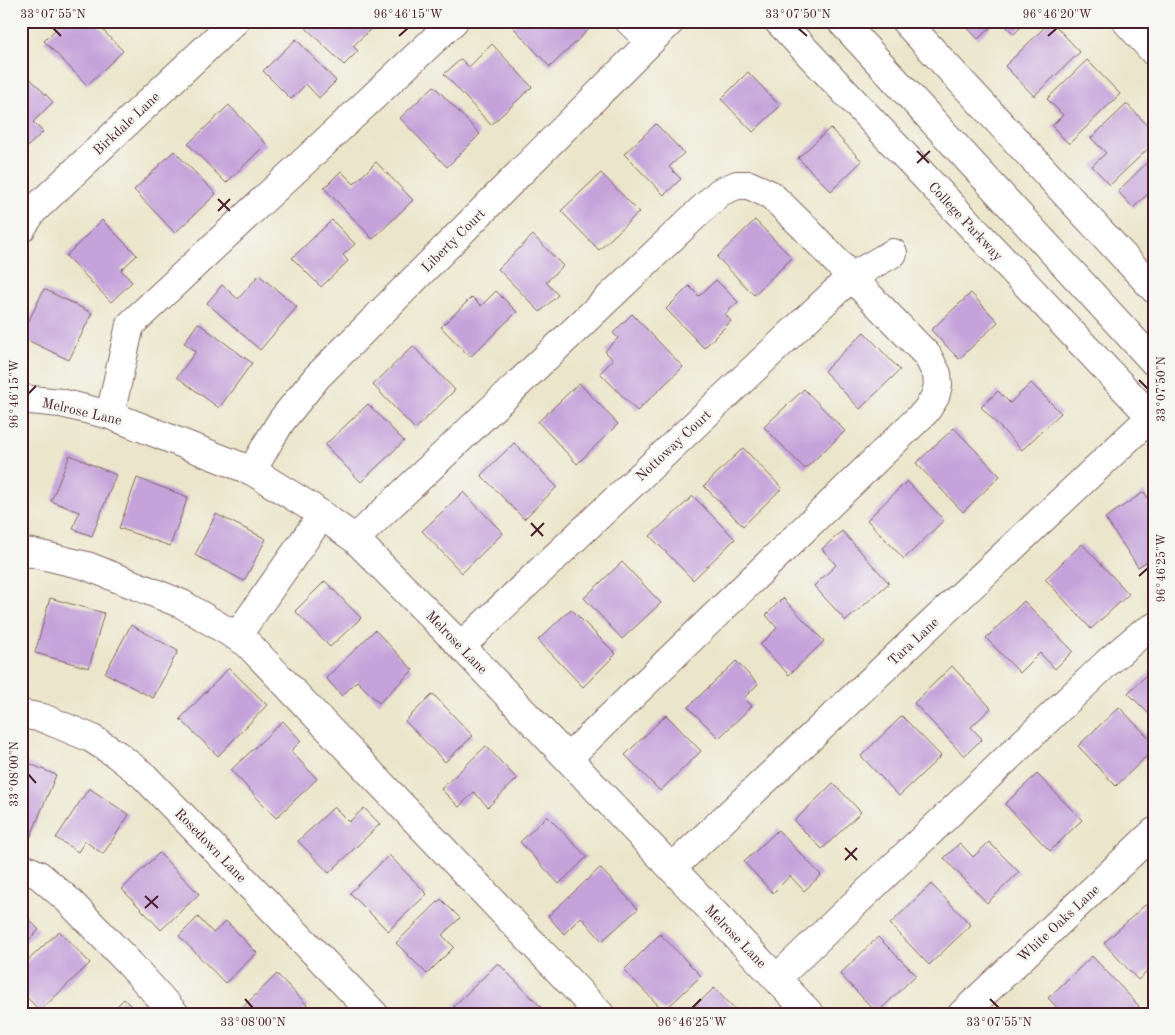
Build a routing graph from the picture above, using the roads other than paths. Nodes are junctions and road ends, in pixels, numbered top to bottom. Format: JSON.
{"nodes":[{"id":1,"x":235,"y":21,"type":"edge"},
{"id":2,"x":454,"y":21,"type":"edge"},
{"id":3,"x":630,"y":21,"type":"edge"},
{"id":4,"x":670,"y":21,"type":"edge"},
{"id":5,"x":778,"y":21,"type":"edge"},
{"id":6,"x":841,"y":21,"type":"edge"},
{"id":7,"x":905,"y":21,"type":"edge"},
{"id":8,"x":1126,"y":21,"type":"edge"},
{"id":9,"x":650,"y":41,"type":"junction"},
{"id":10,"x":1154,"y":52,"type":"edge"},
{"id":11,"x":21,"y":229,"type":"edge"},
{"id":12,"x":893,"y":253,"type":"dead end"},
{"id":13,"x":851,"y":277,"type":"junction"},
{"id":14,"x":1154,"y":288,"type":"edge"},
{"id":15,"x":1154,"y":362,"type":"edge"},
{"id":16,"x":21,"y":399,"type":"edge"},
{"id":17,"x":110,"y":415,"type":"junction"},
{"id":18,"x":1153,"y":417,"type":"edge"},
{"id":19,"x":252,"y":471,"type":"junction"},
{"id":20,"x":322,"y":516,"type":"junction"},
{"id":21,"x":356,"y":539,"type":"junction"},
{"id":22,"x":21,"y":552,"type":"edge"},
{"id":23,"x":1154,"y":628,"type":"edge"},
{"id":24,"x":237,"y":636,"type":"junction"},
{"id":25,"x":461,"y":646,"type":"junction"},
{"id":26,"x":21,"y":714,"type":"edge"},
{"id":27,"x":568,"y":758,"type":"junction"},
{"id":28,"x":1154,"y":832,"type":"edge"},
{"id":29,"x":21,"y":867,"type":"edge"},
{"id":30,"x":672,"y":868,"type":"junction"},
{"id":31,"x":777,"y":978,"type":"junction"},
{"id":32,"x":175,"y":1014,"type":"edge"},
{"id":33,"x":374,"y":1014,"type":"edge"},
{"id":34,"x":600,"y":1014,"type":"edge"},
{"id":35,"x":810,"y":1014,"type":"edge"},
{"id":36,"x":962,"y":1014,"type":"edge"}],
"edges":[{"from":1,"to":11,"type":"street","name":"Birkdale Lane"},
{"from":2,"to":17,"type":"street"},
{"from":3,"to":9,"type":"street"},
{"from":4,"to":9,"type":"street","name":"Liberty Court"},
{"from":5,"to":18,"type":"street","name":"College Parkway"},
{"from":6,"to":15,"type":"street"},
{"from":7,"to":14,"type":"street"},
{"from":8,"to":10,"type":"street"},
{"from":9,"to":19,"type":"street","name":"Liberty Court"},
{"from":12,"to":13,"type":"street","name":"Nottoway Court"},
{"from":13,"to":21,"type":"street"},
{"from":13,"to":25,"type":"street","name":"Nottoway Court"},
{"from":13,"to":27,"type":"street"},
{"from":16,"to":17,"type":"street","name":"Melrose Lane"},
{"from":17,"to":19,"type":"street","name":"Melrose Lane"},
{"from":18,"to":30,"type":"street","name":"Tara Lane"},
{"from":19,"to":20,"type":"street","name":"Melrose Lane"},
{"from":20,"to":21,"type":"street","name":"Melrose Lane"},
{"from":20,"to":24,"type":"street"},
{"from":21,"to":25,"type":"street","name":"Melrose Lane"},
{"from":22,"to":24,"type":"street"},
{"from":23,"to":31,"type":"street"},
{"from":24,"to":34,"type":"street"},
{"from":25,"to":27,"type":"street","name":"Melrose Lane"},
{"from":26,"to":33,"type":"street","name":"Rosedown Lane"},
{"from":27,"to":30,"type":"street","name":"Melrose Lane"},
{"from":28,"to":36,"type":"street","name":"White Oaks Lane"},
{"from":29,"to":32,"type":"street"},
{"from":30,"to":31,"type":"street","name":"Melrose Lane"},
{"from":31,"to":35,"type":"street","name":"Melrose Lane"}]}
